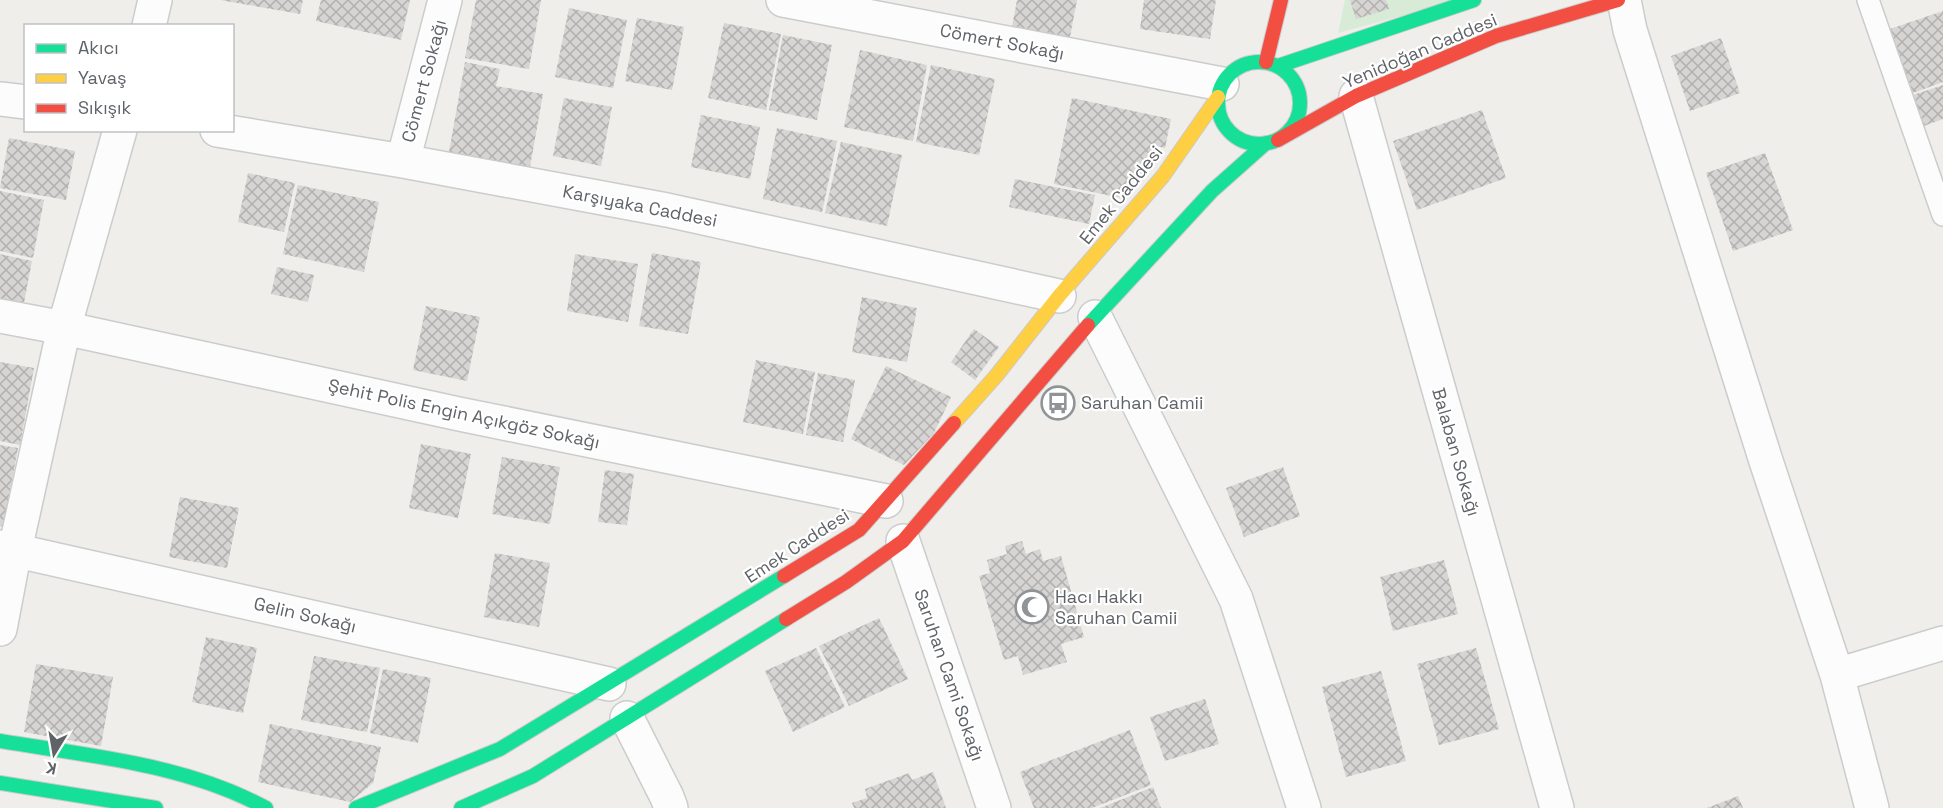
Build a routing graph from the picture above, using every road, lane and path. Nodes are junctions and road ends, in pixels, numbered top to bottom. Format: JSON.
{"nodes":[{"id":1,"x":155,"y":0,"type":"edge"},
{"id":2,"x":445,"y":0,"type":"edge"},
{"id":3,"x":783,"y":0,"type":"edge"},
{"id":4,"x":1281,"y":0,"type":"edge"},
{"id":5,"x":1474,"y":0,"type":"edge"},
{"id":6,"x":1618,"y":0,"type":"edge"},
{"id":7,"x":1624,"y":0,"type":"edge"},
{"id":8,"x":1868,"y":0,"type":"edge"},
{"id":9,"x":149,"y":24,"type":"edge"},
{"id":10,"x":1272,"y":64,"type":"junction"},
{"id":11,"x":1220,"y":90,"type":"junction"},
{"id":12,"x":1356,"y":96,"type":"junction"},
{"id":13,"x":0,"y":99,"type":"edge"},
{"id":14,"x":24,"y":102,"type":"edge"},
{"id":15,"x":119,"y":132,"type":"edge"},
{"id":16,"x":229,"y":132,"type":"edge"},
{"id":17,"x":1272,"y":142,"type":"junction"},
{"id":18,"x":402,"y":161,"type":"junction"},
{"id":19,"x":1943,"y":215,"type":"edge"},
{"id":20,"x":1077,"y":306,"type":"junction"},
{"id":21,"x":0,"y":316,"type":"edge"},
{"id":22,"x":64,"y":328,"type":"junction"},
{"id":23,"x":889,"y":506,"type":"junction"},
{"id":24,"x":901,"y":536,"type":"junction"},
{"id":25,"x":8,"y":549,"type":"edge"},
{"id":26,"x":0,"y":629,"type":"edge"},
{"id":27,"x":1943,"y":643,"type":"edge"},
{"id":28,"x":1836,"y":675,"type":"junction"},
{"id":29,"x":618,"y":701,"type":"junction"},
{"id":30,"x":0,"y":741,"type":"edge"},
{"id":31,"x":0,"y":783,"type":"edge"},
{"id":32,"x":493,"y":801,"type":"edge"},
{"id":33,"x":156,"y":808,"type":"edge"},
{"id":34,"x":266,"y":808,"type":"edge"},
{"id":35,"x":356,"y":808,"type":"edge"},
{"id":36,"x":461,"y":808,"type":"edge"},
{"id":37,"x":671,"y":808,"type":"edge"},
{"id":38,"x":994,"y":808,"type":"edge"},
{"id":39,"x":1304,"y":808,"type":"edge"},
{"id":40,"x":1557,"y":808,"type":"edge"},
{"id":41,"x":1872,"y":808,"type":"edge"}],
"edges":[{"from":1,"to":9,"type":"street"},
{"from":2,"to":18,"type":"street","name":"Cömert Sokağı"},
{"from":3,"to":11,"type":"street","name":"Cömert Sokağı"},
{"from":4,"to":10,"type":"street"},
{"from":5,"to":10,"type":"street","name":"Yenidoğan Caddesi"},
{"from":6,"to":12,"type":"street","name":"Yenidoğan Caddesi"},
{"from":7,"to":28,"type":"street"},
{"from":8,"to":19,"type":"lane"},
{"from":10,"to":11,"type":"street"},
{"from":10,"to":17,"type":"street"},
{"from":11,"to":17,"type":"street"},
{"from":11,"to":20,"type":"street","name":"Emek Caddesi"},
{"from":12,"to":17,"type":"street","name":"Yenidoğan Caddesi"},
{"from":12,"to":40,"type":"street","name":"Balaban Sokağı"},
{"from":13,"to":14,"type":"street"},
{"from":15,"to":22,"type":"street"},
{"from":16,"to":18,"type":"street","name":"Karşıyaka Caddesi"},
{"from":17,"to":20,"type":"street","name":"Emek Caddesi"},
{"from":18,"to":20,"type":"street","name":"Karşıyaka Caddesi"},
{"from":20,"to":23,"type":"street","name":"Emek Caddesi"},
{"from":20,"to":24,"type":"street","name":"Emek Caddesi"},
{"from":20,"to":39,"type":"street"},
{"from":21,"to":22,"type":"street","name":"Şehit Polis Engin Açıkgöz Sokağı"},
{"from":22,"to":23,"type":"street","name":"Şehit Polis Engin Açıkgöz Sokağı"},
{"from":22,"to":25,"type":"street"},
{"from":23,"to":29,"type":"street","name":"Emek Caddesi"},
{"from":24,"to":29,"type":"street","name":"Emek Caddesi"},
{"from":24,"to":38,"type":"street","name":"Saruhan Cami Sokağı"},
{"from":25,"to":26,"type":"street"},
{"from":25,"to":29,"type":"street","name":"Gelin Sokağı"},
{"from":27,"to":28,"type":"street"},
{"from":28,"to":41,"type":"street"},
{"from":29,"to":32,"type":"street","name":"Emek Caddesi"},
{"from":29,"to":35,"type":"street","name":"Emek Caddesi"},
{"from":29,"to":37,"type":"street"},
{"from":30,"to":34,"type":"street"},
{"from":31,"to":33,"type":"street"},
{"from":32,"to":36,"type":"street","name":"Emek Caddesi"}]}
